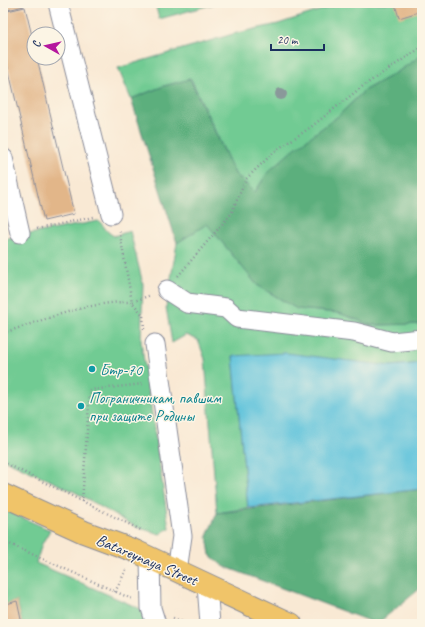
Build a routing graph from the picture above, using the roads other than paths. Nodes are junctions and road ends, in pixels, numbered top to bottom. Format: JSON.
{"nodes":[{"id":1,"x":58,"y":3,"type":"edge"},
{"id":2,"x":3,"y":158,"type":"edge"},
{"id":3,"x":111,"y":214,"type":"road end"},
{"id":4,"x":20,"y":232,"type":"road end"},
{"id":5,"x":167,"y":290,"type":"road end"},
{"id":6,"x":150,"y":339,"type":"road end"},
{"id":7,"x":422,"y":340,"type":"edge"},
{"id":8,"x":3,"y":495,"type":"edge"},
{"id":9,"x":150,"y":558,"type":"junction"},
{"id":10,"x":177,"y":570,"type":"junction"},
{"id":11,"x":207,"y":585,"type":"junction"},
{"id":12,"x":153,"y":616,"type":"edge"},
{"id":13,"x":210,"y":624,"type":"edge"},
{"id":14,"x":291,"y":624,"type":"edge"}],
"edges":[{"from":1,"to":3,"type":"lane"},
{"from":2,"to":4,"type":"lane"},
{"from":5,"to":7,"type":"lane"},
{"from":6,"to":10,"type":"lane"},
{"from":8,"to":9,"type":"main road","name":"Batareynaya Street"},
{"from":9,"to":10,"type":"main road","name":"Batareynaya Street"},
{"from":9,"to":12,"type":"lane"},
{"from":10,"to":11,"type":"main road","name":"Batareynaya Street"},
{"from":11,"to":13,"type":"lane"},
{"from":11,"to":14,"type":"main road","name":"Batareynaya Street"}]}
